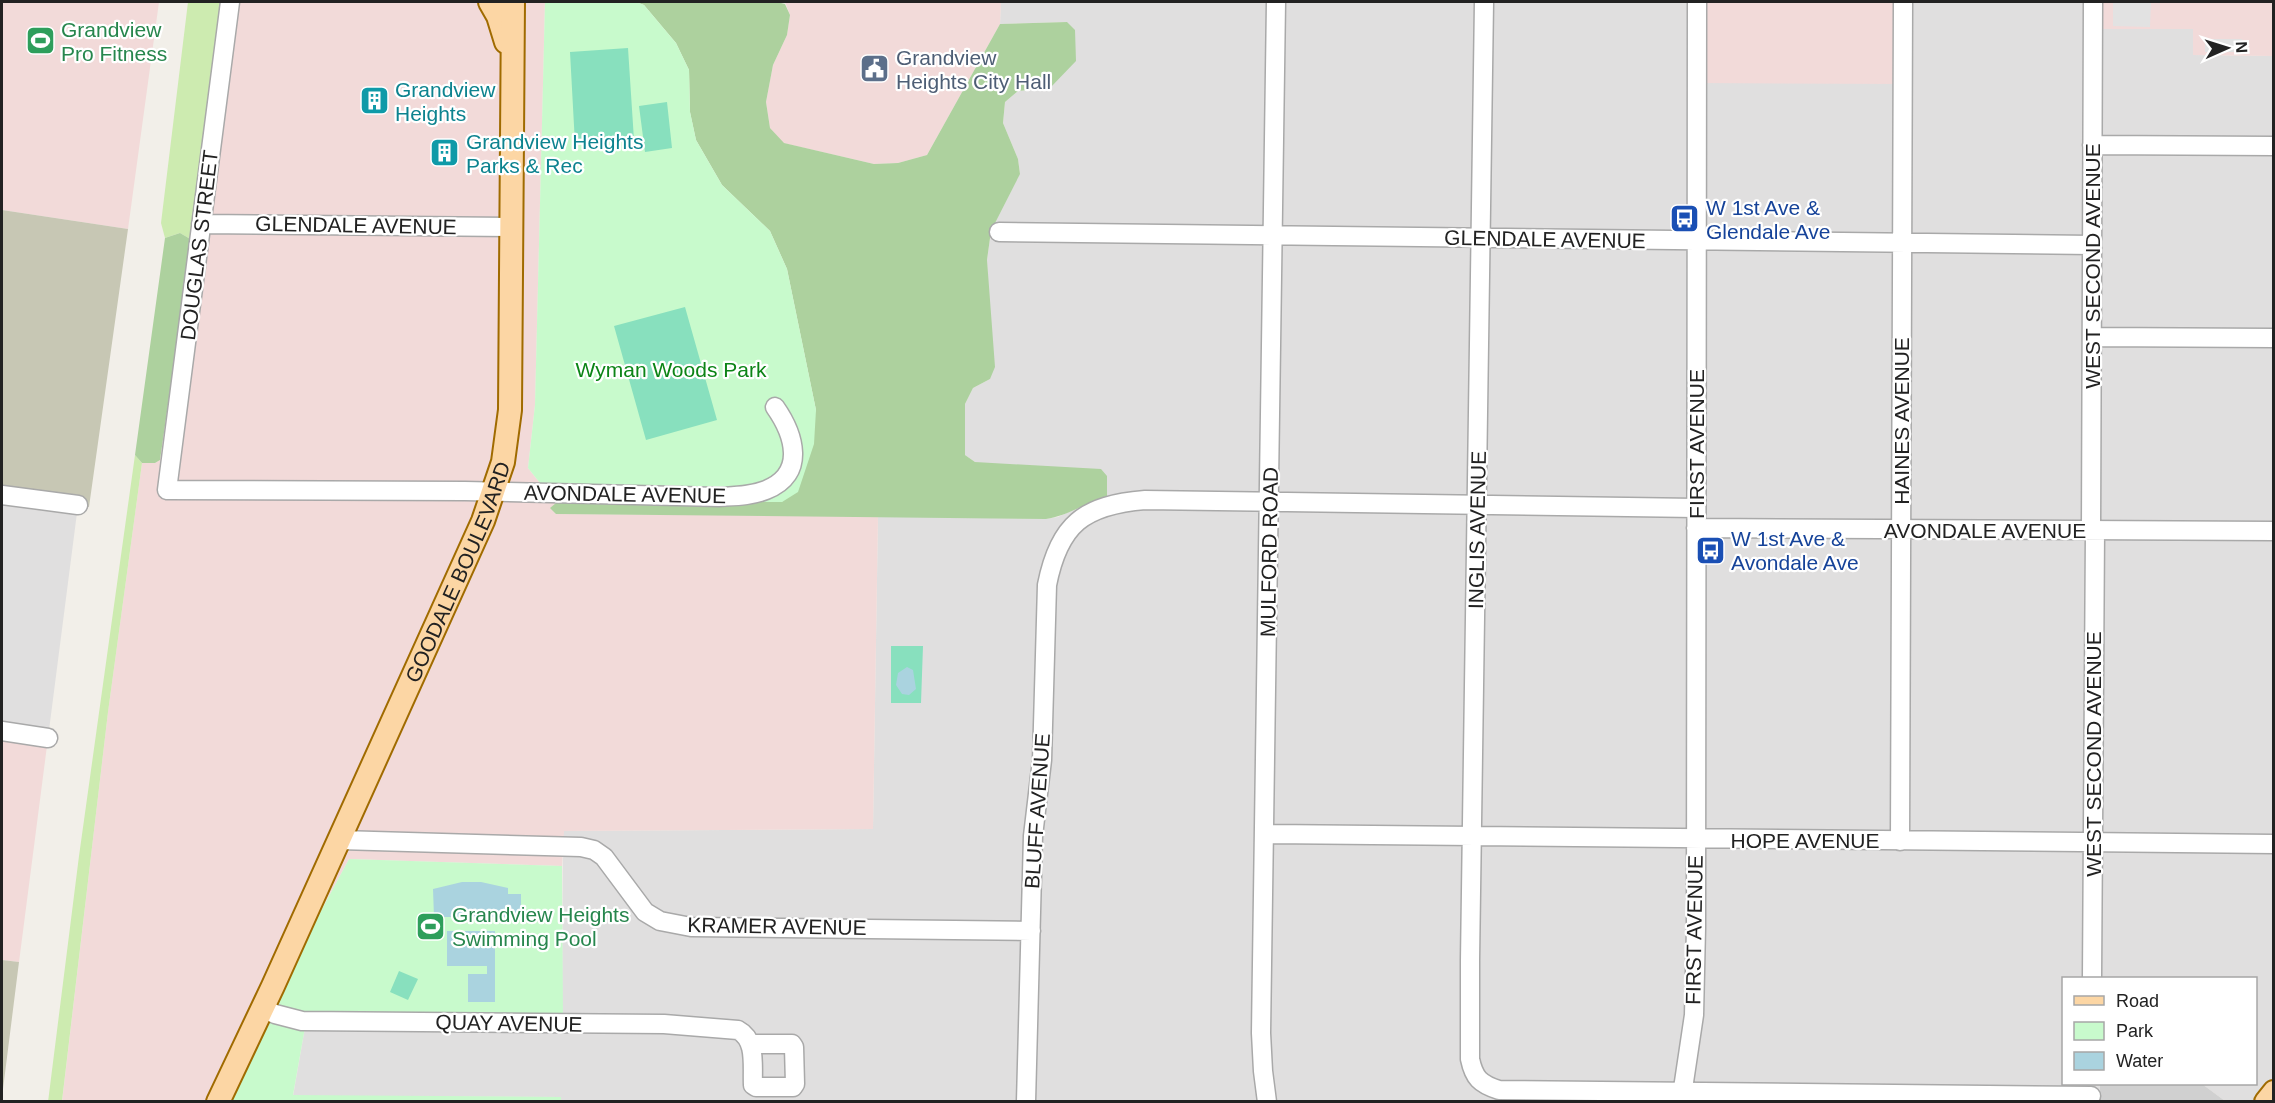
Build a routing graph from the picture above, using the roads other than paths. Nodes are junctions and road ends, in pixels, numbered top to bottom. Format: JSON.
{"nodes":[{"id":1,"x":230,"y":2,"type":"edge"},
{"id":2,"x":490,"y":2,"type":"edge"},
{"id":3,"x":513,"y":2,"type":"edge"},
{"id":4,"x":1276,"y":2,"type":"edge"},
{"id":5,"x":1484,"y":2,"type":"edge"},
{"id":6,"x":1697,"y":2,"type":"edge"},
{"id":7,"x":1904,"y":2,"type":"edge"},
{"id":8,"x":2093,"y":2,"type":"edge"},
{"id":9,"x":513,"y":81,"type":"junction"},
{"id":10,"x":2092,"y":145,"type":"junction"},
{"id":11,"x":2274,"y":146,"type":"edge"},
{"id":12,"x":201,"y":224,"type":"junction"},
{"id":13,"x":511,"y":227,"type":"junction"},
{"id":14,"x":999,"y":232,"type":"dead end"},
{"id":15,"x":1272,"y":236,"type":"junction"},
{"id":16,"x":1480,"y":238,"type":"junction"},
{"id":17,"x":1696,"y":241,"type":"junction"},
{"id":18,"x":1902,"y":244,"type":"junction"},
{"id":19,"x":2092,"y":245,"type":"junction"},
{"id":20,"x":2092,"y":337,"type":"junction"},
{"id":21,"x":2274,"y":338,"type":"edge"},
{"id":22,"x":775,"y":407,"type":"dead end"},
{"id":23,"x":167,"y":489,"type":"joint"},
{"id":24,"x":494,"y":492,"type":"junction"},
{"id":25,"x":2,"y":495,"type":"edge"},
{"id":26,"x":1269,"y":502,"type":"junction"},
{"id":27,"x":78,"y":505,"type":"dead end"},
{"id":28,"x":1477,"y":505,"type":"junction"},
{"id":29,"x":1696,"y":508,"type":"junction"},
{"id":30,"x":1696,"y":528,"type":"junction"},
{"id":31,"x":1900,"y":530,"type":"junction"},
{"id":32,"x":2093,"y":530,"type":"junction"},
{"id":33,"x":2274,"y":531,"type":"edge"},
{"id":34,"x":2,"y":731,"type":"edge"},
{"id":35,"x":48,"y":738,"type":"dead end"},
{"id":36,"x":1265,"y":834,"type":"junction"},
{"id":37,"x":1472,"y":836,"type":"junction"},
{"id":38,"x":1695,"y":839,"type":"junction"},
{"id":39,"x":340,"y":840,"type":"junction"},
{"id":40,"x":1900,"y":841,"type":"junction"},
{"id":41,"x":2093,"y":843,"type":"junction"},
{"id":42,"x":2274,"y":844,"type":"edge"},
{"id":43,"x":1031,"y":931,"type":"junction"},
{"id":44,"x":2092,"y":977,"type":"edge"},
{"id":45,"x":262,"y":1008,"type":"junction"},
{"id":46,"x":751,"y":1044,"type":"dead end"},
{"id":47,"x":2274,"y":1092,"type":"edge"},
{"id":48,"x":2091,"y":1094,"type":"edge"},
{"id":49,"x":1682,"y":1097,"type":"edge"},
{"id":50,"x":218,"y":1101,"type":"edge"},
{"id":51,"x":1026,"y":1101,"type":"edge"},
{"id":52,"x":1267,"y":1101,"type":"edge"},
{"id":53,"x":2266,"y":1101,"type":"edge"}],
"edges":[{"from":1,"to":12,"type":"street","name":"DOUGLAS STREET"},
{"from":2,"to":9,"type":"main road"},
{"from":3,"to":9,"type":"main road","name":"GOODALE BOULEVARD"},
{"from":4,"to":15,"type":"street","name":"MULFORD ROAD"},
{"from":5,"to":16,"type":"street","name":"INGLIS AVENUE"},
{"from":6,"to":17,"type":"street","name":"FIRST AVENUE"},
{"from":7,"to":18,"type":"street","name":"HAINES AVENUE"},
{"from":8,"to":10,"type":"street","name":"WEST SECOND AVENUE"},
{"from":9,"to":13,"type":"main road","name":"GOODALE BOULEVARD"},
{"from":10,"to":11,"type":"street"},
{"from":10,"to":19,"type":"street","name":"WEST SECOND AVENUE"},
{"from":12,"to":13,"type":"street","name":"GLENDALE AVENUE"},
{"from":12,"to":23,"type":"street","name":"DOUGLAS STREET"},
{"from":13,"to":24,"type":"main road","name":"GOODALE BOULEVARD"},
{"from":14,"to":15,"type":"street","name":"GLENDALE AVENUE"},
{"from":15,"to":16,"type":"street","name":"GLENDALE AVENUE"},
{"from":15,"to":26,"type":"street","name":"MULFORD ROAD"},
{"from":16,"to":17,"type":"street","name":"GLENDALE AVENUE"},
{"from":16,"to":28,"type":"street","name":"INGLIS AVENUE"},
{"from":17,"to":18,"type":"street","name":"GLENDALE AVENUE"},
{"from":17,"to":29,"type":"street","name":"FIRST AVENUE"},
{"from":18,"to":19,"type":"street","name":"GLENDALE AVENUE"},
{"from":18,"to":31,"type":"street","name":"HAINES AVENUE"},
{"from":19,"to":20,"type":"street","name":"WEST SECOND AVENUE"},
{"from":20,"to":21,"type":"street"},
{"from":20,"to":32,"type":"street","name":"WEST SECOND AVENUE"},
{"from":22,"to":24,"type":"street","name":"AVONDALE AVENUE"},
{"from":23,"to":24,"type":"street","name":"AVONDALE AVENUE"},
{"from":24,"to":39,"type":"main road","name":"GOODALE BOULEVARD"},
{"from":25,"to":27,"type":"street"},
{"from":26,"to":28,"type":"street"},
{"from":26,"to":36,"type":"street","name":"MULFORD ROAD"},
{"from":26,"to":43,"type":"street","name":"BLUFF AVENUE"},
{"from":28,"to":29,"type":"street"},
{"from":28,"to":37,"type":"street","name":"INGLIS AVENUE"},
{"from":29,"to":30,"type":"street","name":"FIRST AVENUE"},
{"from":30,"to":31,"type":"street","name":"AVONDALE AVENUE"},
{"from":30,"to":38,"type":"street","name":"FIRST AVENUE"},
{"from":31,"to":32,"type":"street","name":"AVONDALE AVENUE"},
{"from":31,"to":40,"type":"street","name":"HAINES AVENUE"},
{"from":32,"to":33,"type":"street","name":"AVONDALE AVENUE"},
{"from":32,"to":41,"type":"street","name":"WEST SECOND AVENUE"},
{"from":34,"to":35,"type":"street"},
{"from":36,"to":37,"type":"street","name":"HOPE AVENUE"},
{"from":36,"to":52,"type":"street","name":"MULFORD ROAD"},
{"from":37,"to":38,"type":"street","name":"HOPE AVENUE"},
{"from":37,"to":49,"type":"street","name":"INGLIS AVENUE"},
{"from":38,"to":40,"type":"street","name":"HOPE AVENUE"},
{"from":38,"to":49,"type":"street","name":"FIRST AVENUE"},
{"from":39,"to":43,"type":"street","name":"KRAMER AVENUE"},
{"from":39,"to":45,"type":"main road","name":"GOODALE BOULEVARD"},
{"from":40,"to":41,"type":"street","name":"HOPE AVENUE"},
{"from":41,"to":42,"type":"street","name":"HOPE AVENUE"},
{"from":41,"to":44,"type":"street","name":"WEST SECOND AVENUE"},
{"from":43,"to":51,"type":"street","name":"BLUFF AVENUE"},
{"from":45,"to":46,"type":"street","name":"QUAY AVENUE"},
{"from":45,"to":50,"type":"main road","name":"GOODALE BOULEVARD"},
{"from":47,"to":53,"type":"main road"},
{"from":48,"to":49,"type":"street"}]}
